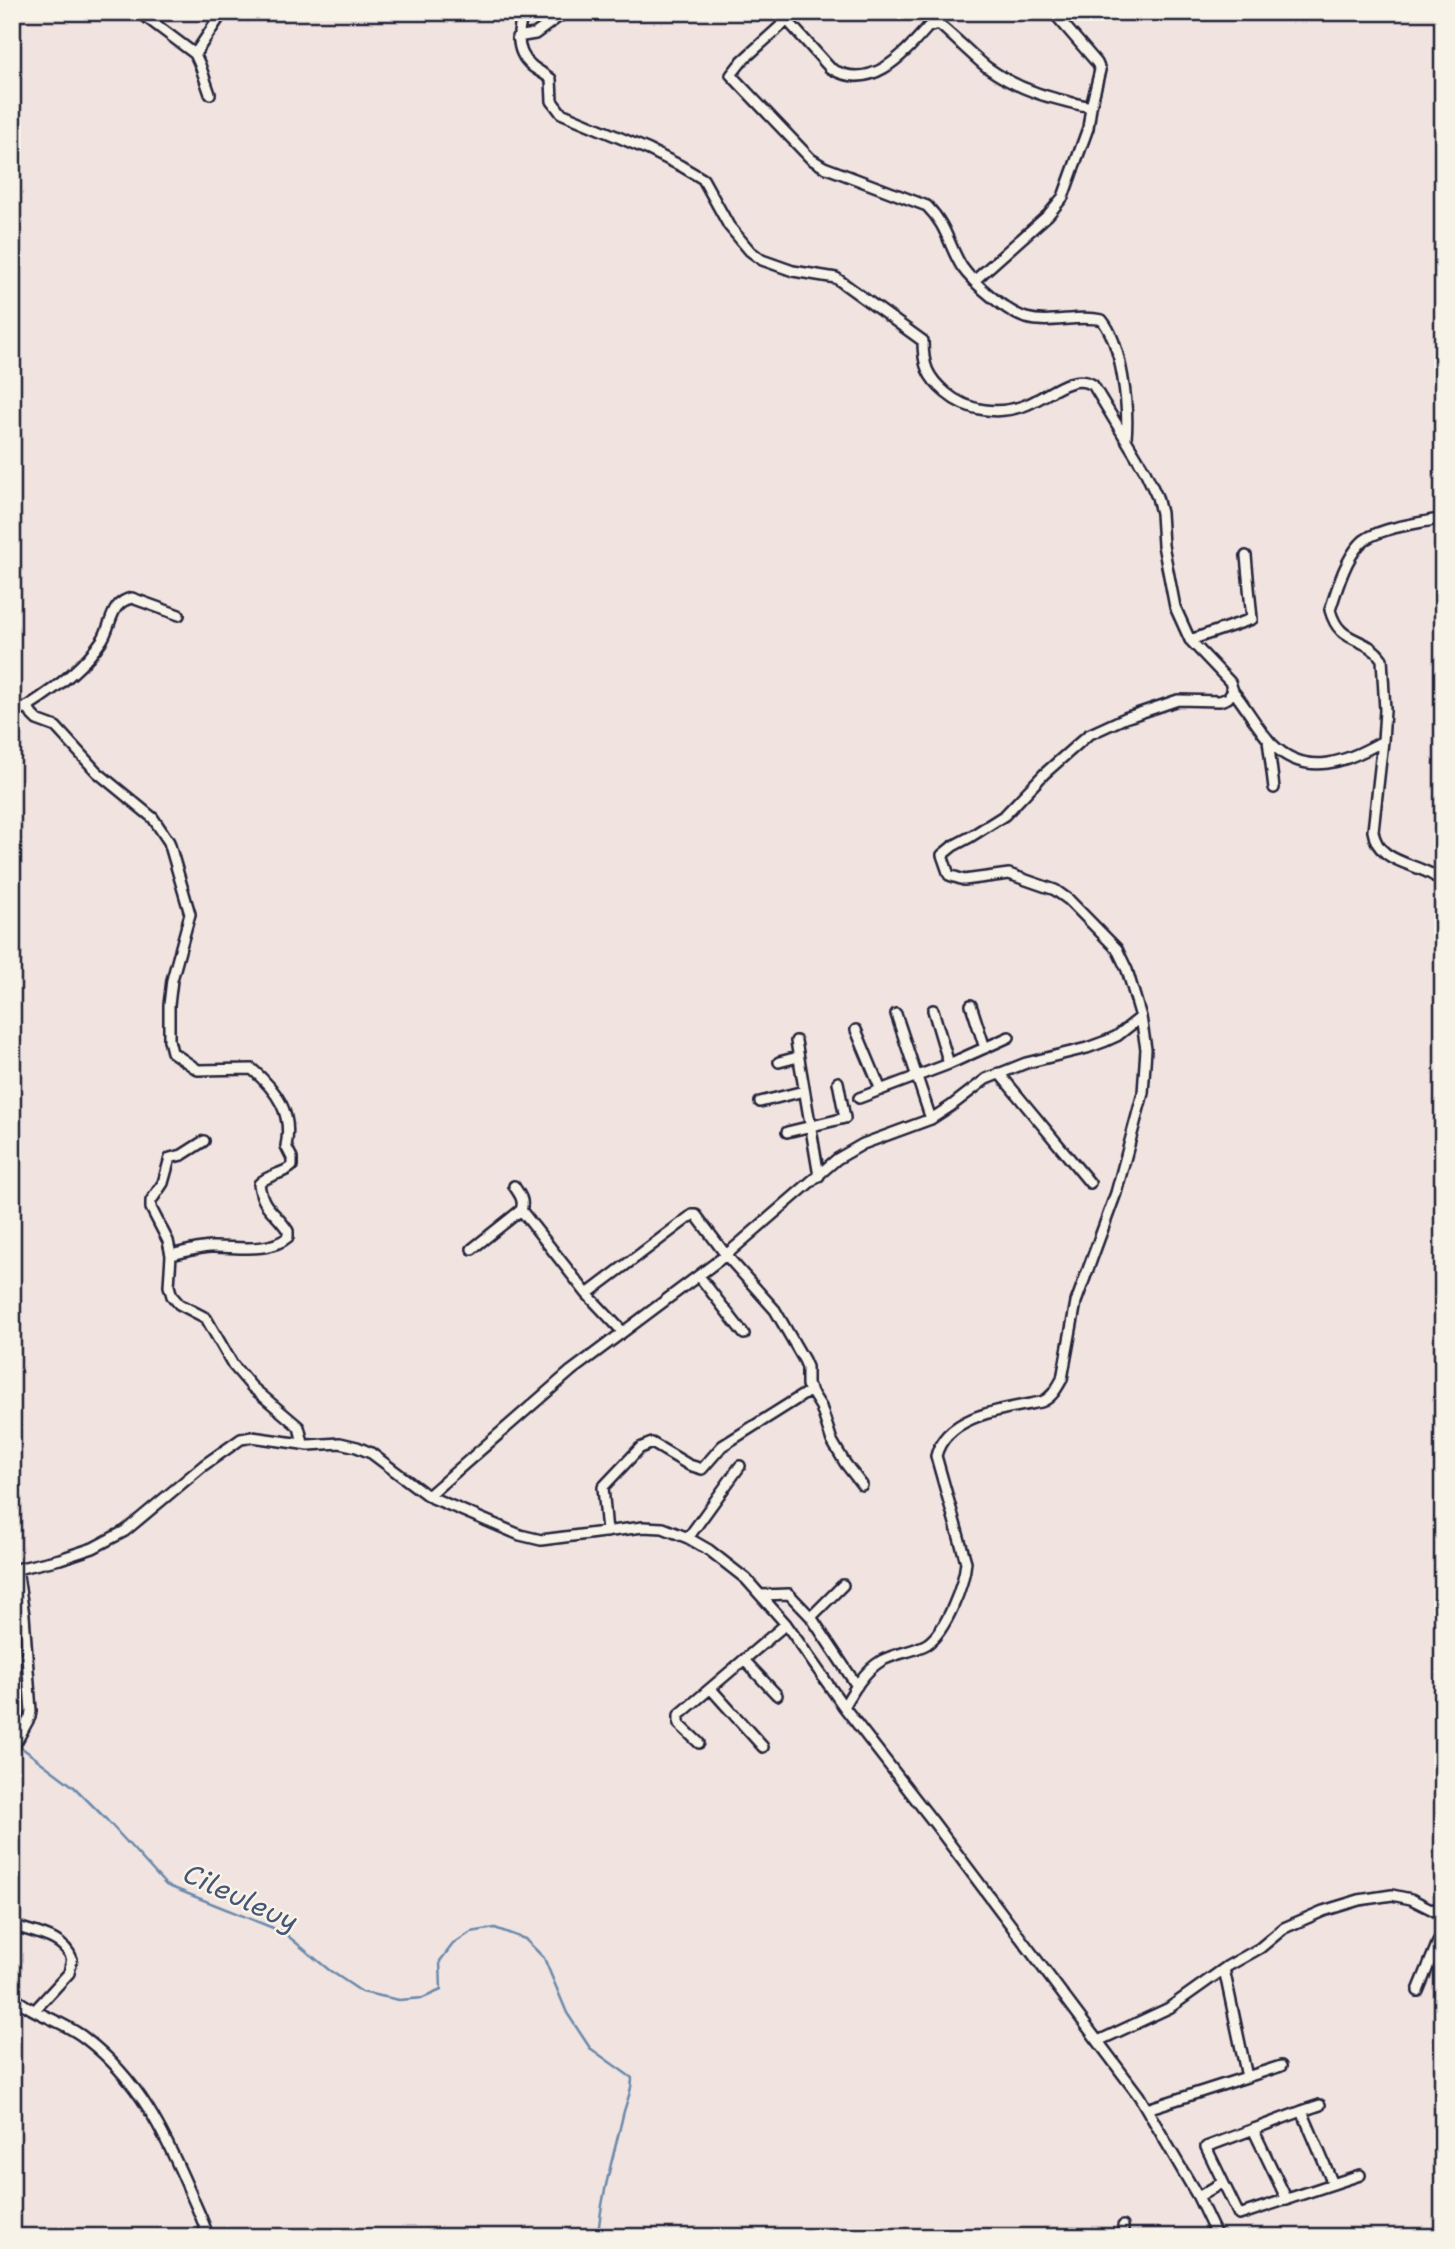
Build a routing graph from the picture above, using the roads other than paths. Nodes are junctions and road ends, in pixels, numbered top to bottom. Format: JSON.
{"nodes":[{"id":1,"x":139,"y":12,"type":"edge"},
{"id":2,"x":223,"y":12,"type":"edge"},
{"id":3,"x":524,"y":12,"type":"edge"},
{"id":4,"x":565,"y":12,"type":"edge"},
{"id":5,"x":796,"y":12,"type":"edge"},
{"id":6,"x":1053,"y":12,"type":"edge"},
{"id":7,"x":787,"y":20,"type":"junction"},
{"id":8,"x":517,"y":37,"type":"junction"},
{"id":9,"x":195,"y":54,"type":"junction"},
{"id":10,"x":210,"y":94,"type":"dead end"},
{"id":11,"x":1091,"y":107,"type":"junction"},
{"id":12,"x":974,"y":281,"type":"junction"},
{"id":13,"x":1125,"y":440,"type":"junction"},
{"id":14,"x":1433,"y":520,"type":"dead end"},
{"id":15,"x":1246,"y":556,"type":"dead end"},
{"id":16,"x":179,"y":615,"type":"dead end"},
{"id":17,"x":1190,"y":640,"type":"junction"},
{"id":18,"x":1233,"y":691,"type":"junction"},
{"id":19,"x":12,"y":704,"type":"edge"},
{"id":20,"x":28,"y":706,"type":"junction"},
{"id":21,"x":1268,"y":738,"type":"junction"},
{"id":22,"x":1383,"y":741,"type":"junction"},
{"id":23,"x":1274,"y":788,"type":"dead end"},
{"id":24,"x":1443,"y":883,"type":"edge"},
{"id":25,"x":971,"y":1005,"type":"dead end"},
{"id":26,"x":933,"y":1010,"type":"dead end"},
{"id":27,"x":896,"y":1014,"type":"dead end"},
{"id":28,"x":1141,"y":1017,"type":"junction"},
{"id":29,"x":856,"y":1030,"type":"dead end"},
{"id":30,"x":1009,"y":1037,"type":"dead end"},
{"id":31,"x":796,"y":1041,"type":"dead end"},
{"id":32,"x":985,"y":1048,"type":"junction"},
{"id":33,"x":798,"y":1057,"type":"junction"},
{"id":34,"x":779,"y":1062,"type":"dead end"},
{"id":35,"x":949,"y":1064,"type":"junction"},
{"id":36,"x":999,"y":1073,"type":"junction"},
{"id":37,"x":915,"y":1076,"type":"junction"},
{"id":38,"x":838,"y":1082,"type":"dead end"},
{"id":39,"x":881,"y":1090,"type":"junction"},
{"id":40,"x":804,"y":1091,"type":"junction"},
{"id":41,"x":859,"y":1098,"type":"dead end"},
{"id":42,"x":760,"y":1102,"type":"dead end"},
{"id":43,"x":931,"y":1119,"type":"junction"},
{"id":44,"x":812,"y":1127,"type":"junction"},
{"id":45,"x":786,"y":1132,"type":"dead end"},
{"id":46,"x":204,"y":1141,"type":"dead end"},
{"id":47,"x":819,"y":1176,"type":"junction"},
{"id":48,"x":1090,"y":1183,"type":"dead end"},
{"id":49,"x":514,"y":1186,"type":"dead end"},
{"id":50,"x":521,"y":1210,"type":"junction"},
{"id":51,"x":472,"y":1249,"type":"dead end"},
{"id":52,"x":171,"y":1255,"type":"junction"},
{"id":53,"x":726,"y":1255,"type":"junction"},
{"id":54,"x":699,"y":1276,"type":"junction"},
{"id":55,"x":587,"y":1294,"type":"junction"},
{"id":56,"x":622,"y":1331,"type":"junction"},
{"id":57,"x":744,"y":1334,"type":"dead end"},
{"id":58,"x":811,"y":1390,"type":"junction"},
{"id":59,"x":303,"y":1443,"type":"junction"},
{"id":60,"x":740,"y":1466,"type":"dead end"},
{"id":61,"x":862,"y":1485,"type":"dead end"},
{"id":62,"x":428,"y":1496,"type":"junction"},
{"id":63,"x":607,"y":1532,"type":"junction"},
{"id":64,"x":688,"y":1538,"type":"junction"},
{"id":65,"x":15,"y":1569,"type":"edge"},
{"id":66,"x":843,"y":1585,"type":"dead end"},
{"id":67,"x":761,"y":1595,"type":"junction"},
{"id":68,"x":811,"y":1617,"type":"junction"},
{"id":69,"x":786,"y":1624,"type":"junction"},
{"id":70,"x":745,"y":1661,"type":"junction"},
{"id":71,"x":857,"y":1686,"type":"junction"},
{"id":72,"x":711,"y":1689,"type":"junction"},
{"id":73,"x":777,"y":1695,"type":"dead end"},
{"id":74,"x":844,"y":1707,"type":"junction"},
{"id":75,"x":699,"y":1743,"type":"dead end"},
{"id":76,"x":763,"y":1747,"type":"dead end"},
{"id":77,"x":12,"y":1750,"type":"edge"},
{"id":78,"x":1443,"y":1915,"type":"edge"},
{"id":79,"x":12,"y":1925,"type":"edge"},
{"id":80,"x":1443,"y":1930,"type":"edge"},
{"id":81,"x":1224,"y":1969,"type":"junction"},
{"id":82,"x":1418,"y":1991,"type":"dead end"},
{"id":83,"x":12,"y":1996,"type":"edge"},
{"id":84,"x":34,"y":2010,"type":"junction"},
{"id":85,"x":1098,"y":2041,"type":"junction"},
{"id":86,"x":1282,"y":2066,"type":"dead end"},
{"id":87,"x":1247,"y":2077,"type":"junction"},
{"id":88,"x":1320,"y":2105,"type":"dead end"},
{"id":89,"x":1147,"y":2109,"type":"junction"},
{"id":90,"x":1302,"y":2111,"type":"junction"},
{"id":91,"x":1253,"y":2129,"type":"junction"},
{"id":92,"x":1360,"y":2175,"type":"dead end"},
{"id":93,"x":1223,"y":2182,"type":"junction"},
{"id":94,"x":1333,"y":2184,"type":"junction"},
{"id":95,"x":1198,"y":2197,"type":"junction"},
{"id":96,"x":1287,"y":2200,"type":"junction"},
{"id":97,"x":1123,"y":2226,"type":"dead end"},
{"id":98,"x":208,"y":2237,"type":"edge"},
{"id":99,"x":1123,"y":2237,"type":"edge"},
{"id":100,"x":1217,"y":2237,"type":"edge"}],
"edges":[{"from":1,"to":9,"type":"street"},
{"from":2,"to":9,"type":"street"},
{"from":3,"to":8,"type":"street"},
{"from":4,"to":8,"type":"street"},
{"from":5,"to":7,"type":"street"},
{"from":6,"to":11,"type":"street"},
{"from":7,"to":11,"type":"street"},
{"from":7,"to":12,"type":"street"},
{"from":8,"to":13,"type":"street"},
{"from":9,"to":10,"type":"street"},
{"from":11,"to":12,"type":"street"},
{"from":12,"to":13,"type":"street"},
{"from":13,"to":17,"type":"street"},
{"from":14,"to":22,"type":"street"},
{"from":15,"to":17,"type":"street"},
{"from":16,"to":20,"type":"street"},
{"from":17,"to":18,"type":"street"},
{"from":18,"to":21,"type":"street"},
{"from":18,"to":28,"type":"street"},
{"from":19,"to":20,"type":"street"},
{"from":20,"to":52,"type":"street"},
{"from":21,"to":22,"type":"street"},
{"from":21,"to":23,"type":"street"},
{"from":22,"to":24,"type":"street"},
{"from":25,"to":32,"type":"street"},
{"from":26,"to":35,"type":"street"},
{"from":27,"to":37,"type":"street"},
{"from":28,"to":36,"type":"street"},
{"from":28,"to":71,"type":"street"},
{"from":29,"to":39,"type":"street"},
{"from":30,"to":32,"type":"street"},
{"from":31,"to":33,"type":"street"},
{"from":32,"to":35,"type":"street"},
{"from":33,"to":34,"type":"street"},
{"from":33,"to":40,"type":"street"},
{"from":35,"to":37,"type":"street"},
{"from":36,"to":43,"type":"street"},
{"from":36,"to":48,"type":"street"},
{"from":37,"to":39,"type":"street"},
{"from":37,"to":43,"type":"street"},
{"from":38,"to":44,"type":"street"},
{"from":39,"to":41,"type":"street"},
{"from":40,"to":42,"type":"street"},
{"from":40,"to":44,"type":"street"},
{"from":43,"to":47,"type":"street"},
{"from":44,"to":45,"type":"street"},
{"from":44,"to":47,"type":"street"},
{"from":46,"to":52,"type":"street"},
{"from":47,"to":53,"type":"street"},
{"from":49,"to":50,"type":"street"},
{"from":50,"to":51,"type":"street"},
{"from":50,"to":55,"type":"street"},
{"from":52,"to":59,"type":"street"},
{"from":53,"to":54,"type":"street"},
{"from":53,"to":55,"type":"street"},
{"from":53,"to":58,"type":"street"},
{"from":54,"to":56,"type":"street"},
{"from":54,"to":57,"type":"street"},
{"from":55,"to":56,"type":"street"},
{"from":56,"to":62,"type":"street"},
{"from":58,"to":61,"type":"street"},
{"from":58,"to":63,"type":"street"},
{"from":59,"to":62,"type":"street"},
{"from":59,"to":65,"type":"street"},
{"from":60,"to":64,"type":"street"},
{"from":62,"to":63,"type":"street"},
{"from":63,"to":64,"type":"street"},
{"from":64,"to":67,"type":"street"},
{"from":65,"to":77,"type":"street"},
{"from":66,"to":68,"type":"street"},
{"from":67,"to":68,"type":"street"},
{"from":67,"to":69,"type":"street"},
{"from":68,"to":71,"type":"street"},
{"from":69,"to":70,"type":"street"},
{"from":69,"to":74,"type":"street"},
{"from":70,"to":72,"type":"street"},
{"from":70,"to":73,"type":"street"},
{"from":71,"to":74,"type":"street"},
{"from":72,"to":75,"type":"street"},
{"from":72,"to":76,"type":"street"},
{"from":74,"to":85,"type":"street"},
{"from":78,"to":81,"type":"street"},
{"from":79,"to":84,"type":"street"},
{"from":80,"to":82,"type":"street"},
{"from":81,"to":85,"type":"street"},
{"from":81,"to":87,"type":"street"},
{"from":83,"to":84,"type":"street"},
{"from":84,"to":98,"type":"street"},
{"from":85,"to":89,"type":"street"},
{"from":86,"to":87,"type":"street"},
{"from":87,"to":89,"type":"street"},
{"from":88,"to":90,"type":"street"},
{"from":89,"to":95,"type":"street"},
{"from":90,"to":91,"type":"street"},
{"from":90,"to":94,"type":"street"},
{"from":91,"to":93,"type":"street"},
{"from":91,"to":96,"type":"street"},
{"from":92,"to":94,"type":"street"},
{"from":93,"to":95,"type":"street"},
{"from":93,"to":96,"type":"street"},
{"from":94,"to":96,"type":"street"},
{"from":95,"to":100,"type":"street"},
{"from":97,"to":99,"type":"street"}]}
